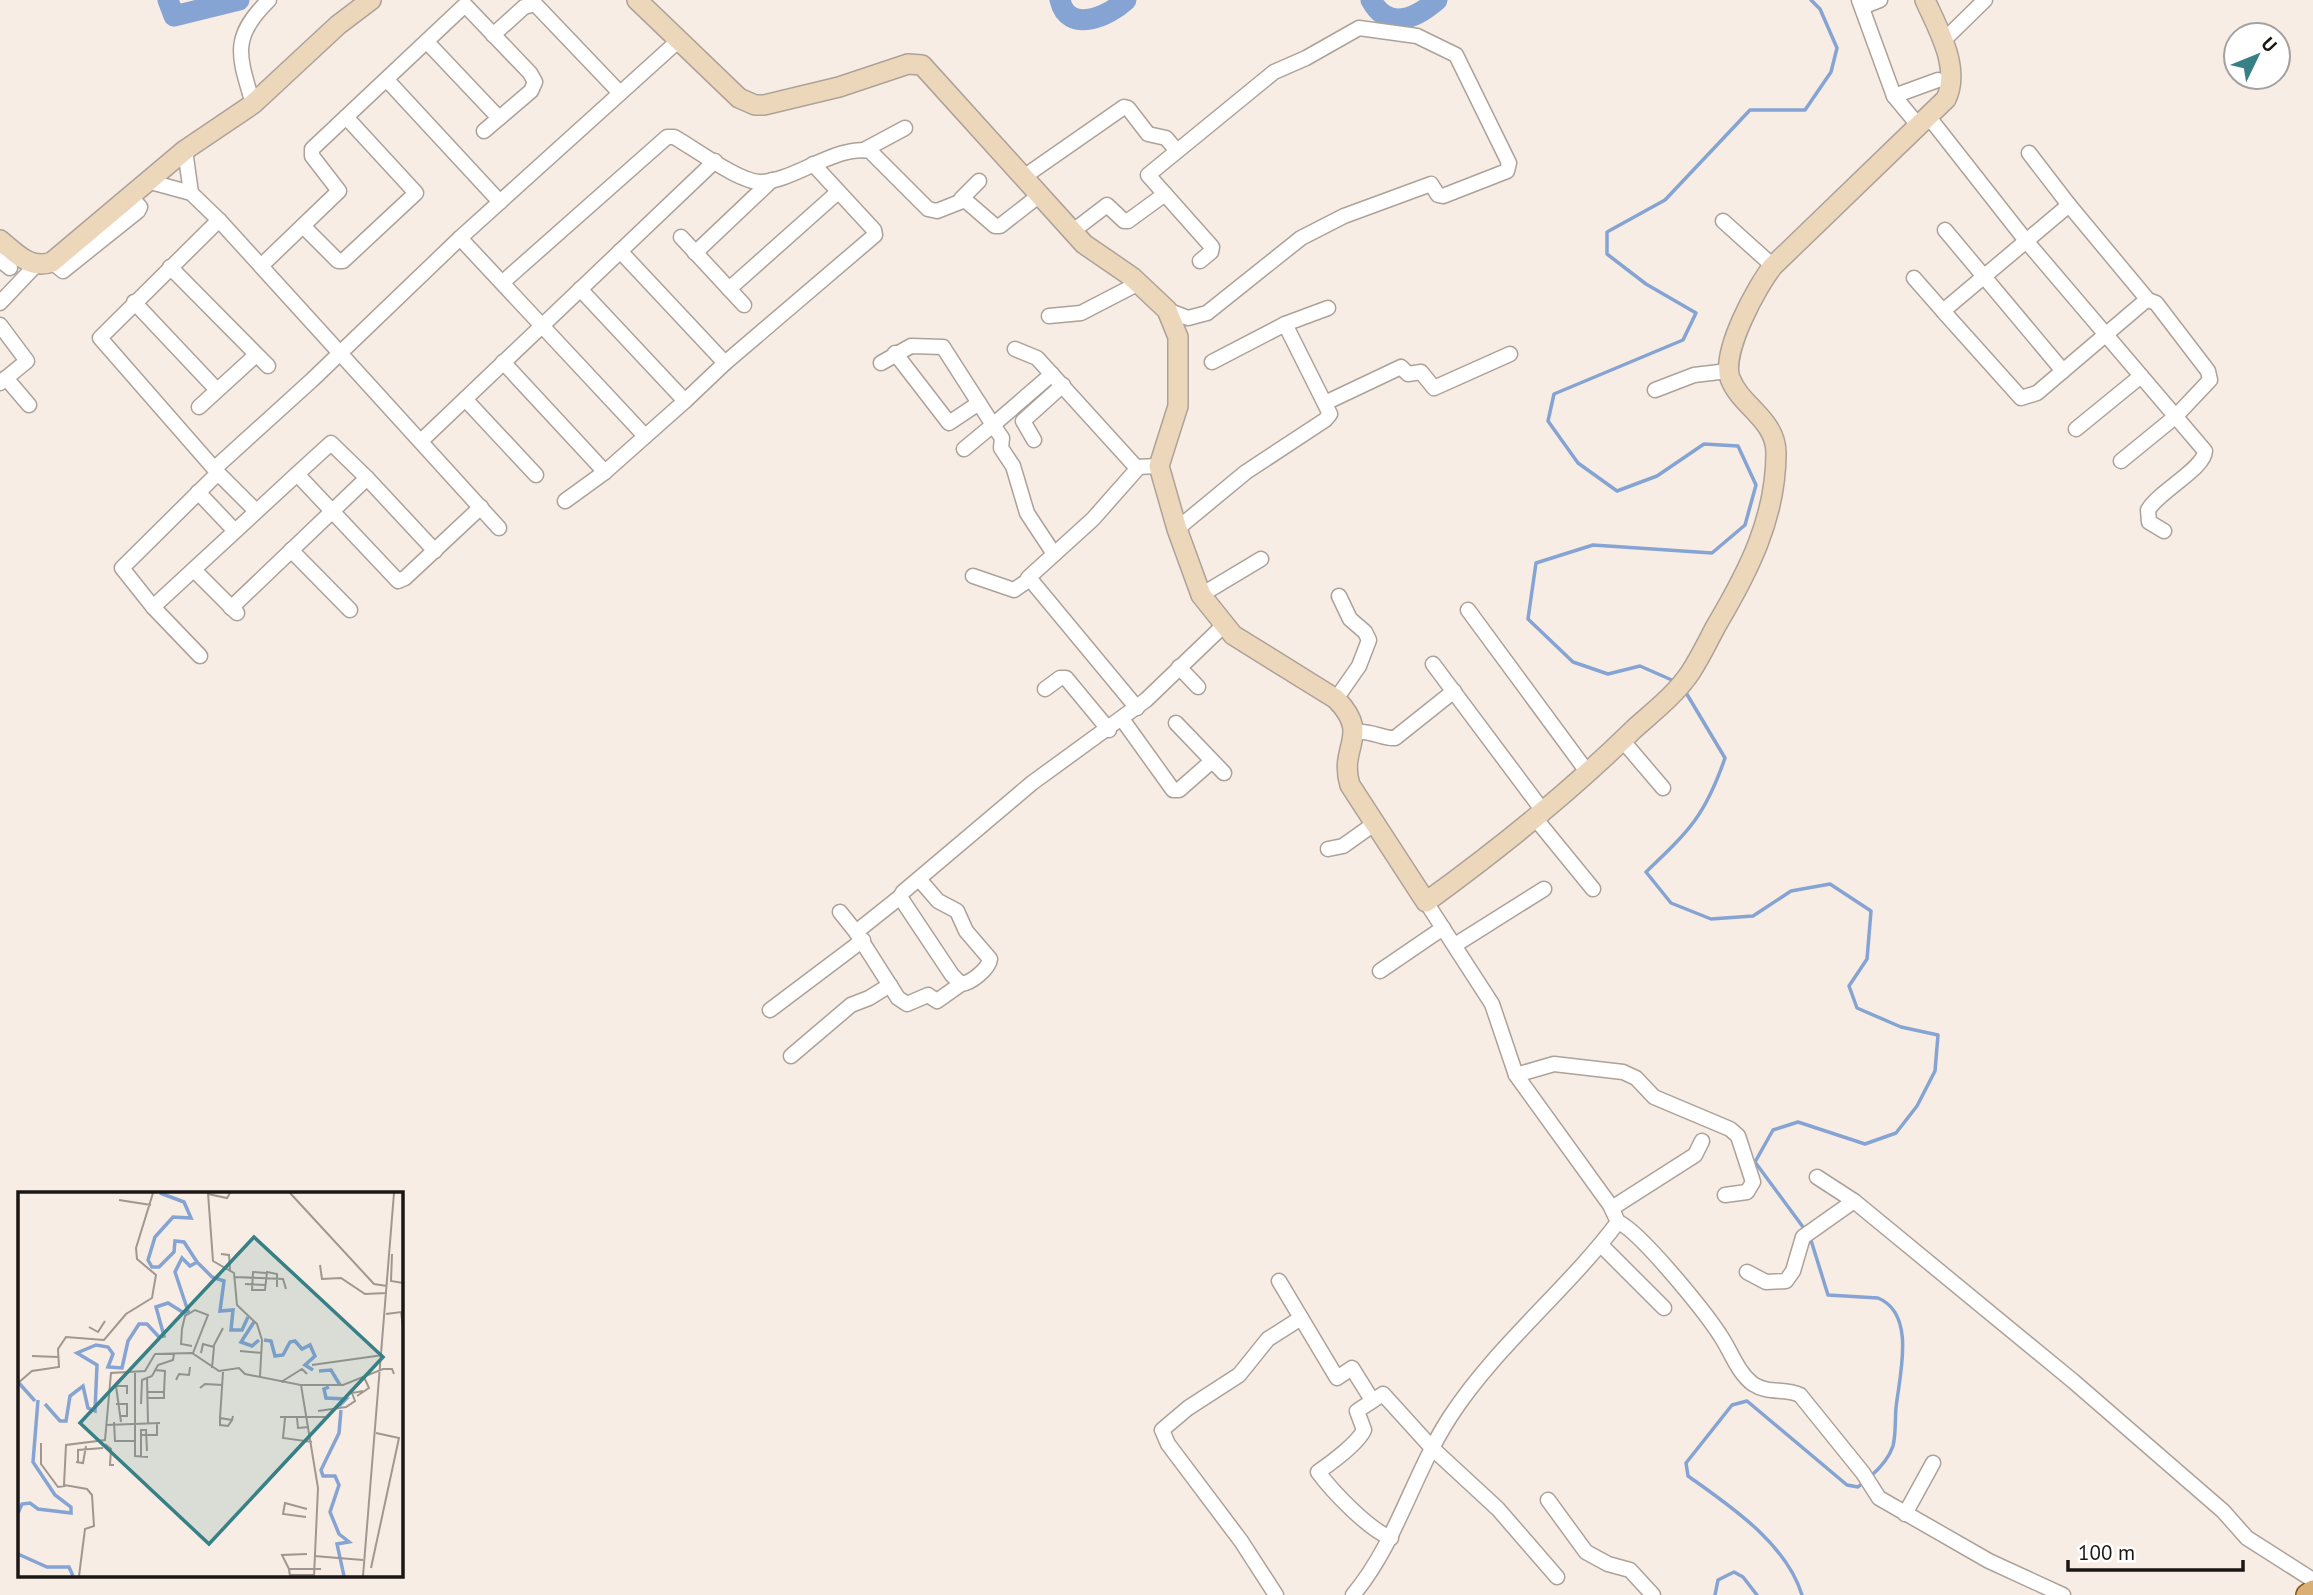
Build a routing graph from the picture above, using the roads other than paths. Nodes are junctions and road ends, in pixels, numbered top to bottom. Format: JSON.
{"nodes":[{"id":1,"x":269,"y":0,"type":"edge"},
{"id":2,"x":371,"y":0,"type":"edge"},
{"id":3,"x":638,"y":0,"type":"edge"},
{"id":4,"x":1880,"y":0,"type":"edge"},
{"id":5,"x":1925,"y":0,"type":"edge"},
{"id":6,"x":1985,"y":0,"type":"edge"},
{"id":7,"x":537,"y":2,"type":"edge"},
{"id":8,"x":468,"y":3,"type":"edge"},
{"id":9,"x":1861,"y":3,"type":"edge"},
{"id":10,"x":493,"y":35,"type":"junction"},
{"id":11,"x":678,"y":41,"type":"junction"},
{"id":12,"x":1943,"y":41,"type":"junction"},
{"id":13,"x":427,"y":43,"type":"junction"},
{"id":14,"x":387,"y":80,"type":"junction"},
{"id":15,"x":1938,"y":80,"type":"dead end"},
{"id":16,"x":620,"y":93,"type":"junction"},
{"id":17,"x":1894,"y":96,"type":"junction"},
{"id":18,"x":253,"y":104,"type":"junction"},
{"id":19,"x":346,"y":117,"type":"junction"},
{"id":20,"x":499,"y":118,"type":"junction"},
{"id":21,"x":1923,"y":121,"type":"junction"},
{"id":22,"x":905,"y":128,"type":"dead end"},
{"id":23,"x":484,"y":131,"type":"dead end"},
{"id":24,"x":185,"y":150,"type":"junction"},
{"id":25,"x":864,"y":150,"type":"junction"},
{"id":26,"x":1177,"y":151,"type":"junction"},
{"id":27,"x":2028,"y":153,"type":"dead end"},
{"id":28,"x":715,"y":161,"type":"junction"},
{"id":29,"x":813,"y":164,"type":"junction"},
{"id":30,"x":1025,"y":176,"type":"junction"},
{"id":31,"x":774,"y":179,"type":"junction"},
{"id":32,"x":148,"y":181,"type":"junction"},
{"id":33,"x":979,"y":181,"type":"dead end"},
{"id":34,"x":838,"y":192,"type":"junction"},
{"id":35,"x":191,"y":193,"type":"junction"},
{"id":36,"x":1041,"y":194,"type":"junction"},
{"id":37,"x":1165,"y":194,"type":"junction"},
{"id":38,"x":961,"y":199,"type":"junction"},
{"id":39,"x":500,"y":202,"type":"junction"},
{"id":40,"x":2070,"y":205,"type":"junction"},
{"id":41,"x":219,"y":220,"type":"junction"},
{"id":42,"x":1723,"y":221,"type":"dead end"},
{"id":43,"x":303,"y":226,"type":"junction"},
{"id":44,"x":1945,"y":230,"type":"dead end"},
{"id":45,"x":1073,"y":231,"type":"junction"},
{"id":46,"x":681,"y":237,"type":"dead end"},
{"id":47,"x":460,"y":238,"type":"junction"},
{"id":48,"x":0,"y":240,"type":"edge"},
{"id":49,"x":2027,"y":242,"type":"junction"},
{"id":50,"x":620,"y":251,"type":"junction"},
{"id":51,"x":695,"y":253,"type":"junction"},
{"id":52,"x":1200,"y":261,"type":"dead end"},
{"id":53,"x":44,"y":264,"type":"junction"},
{"id":54,"x":261,"y":266,"type":"junction"},
{"id":55,"x":1773,"y":266,"type":"junction"},
{"id":56,"x":170,"y":267,"type":"junction"},
{"id":57,"x":1984,"y":275,"type":"junction"},
{"id":58,"x":1914,"y":278,"type":"dead end"},
{"id":59,"x":503,"y":282,"type":"junction"},
{"id":60,"x":1139,"y":283,"type":"junction"},
{"id":61,"x":580,"y":289,"type":"junction"},
{"id":62,"x":729,"y":289,"type":"junction"},
{"id":63,"x":2148,"y":300,"type":"junction"},
{"id":64,"x":134,"y":302,"type":"junction"},
{"id":65,"x":0,"y":303,"type":"edge"},
{"id":66,"x":744,"y":305,"type":"dead end"},
{"id":67,"x":1328,"y":308,"type":"dead end"},
{"id":68,"x":1167,"y":310,"type":"junction"},
{"id":69,"x":1943,"y":311,"type":"junction"},
{"id":70,"x":1049,"y":316,"type":"dead end"},
{"id":71,"x":543,"y":324,"type":"junction"},
{"id":72,"x":1285,"y":324,"type":"junction"},
{"id":73,"x":0,"y":325,"type":"edge"},
{"id":74,"x":2108,"y":336,"type":"junction"},
{"id":75,"x":1015,"y":349,"type":"dead end"},
{"id":76,"x":341,"y":352,"type":"junction"},
{"id":77,"x":895,"y":353,"type":"junction"},
{"id":78,"x":1510,"y":354,"type":"dead end"},
{"id":79,"x":256,"y":355,"type":"junction"},
{"id":80,"x":503,"y":362,"type":"junction"},
{"id":81,"x":1212,"y":362,"type":"dead end"},
{"id":82,"x":725,"y":363,"type":"junction"},
{"id":83,"x":881,"y":363,"type":"dead end"},
{"id":84,"x":268,"y":366,"type":"dead end"},
{"id":85,"x":1728,"y":371,"type":"junction"},
{"id":86,"x":2063,"y":371,"type":"junction"},
{"id":87,"x":1052,"y":374,"type":"junction"},
{"id":88,"x":2141,"y":376,"type":"junction"},
{"id":89,"x":3,"y":380,"type":"edge"},
{"id":90,"x":1063,"y":385,"type":"junction"},
{"id":91,"x":217,"y":390,"type":"junction"},
{"id":92,"x":1655,"y":390,"type":"dead end"},
{"id":93,"x":465,"y":399,"type":"junction"},
{"id":94,"x":685,"y":401,"type":"junction"},
{"id":95,"x":979,"y":403,"type":"junction"},
{"id":96,"x":1325,"y":403,"type":"junction"},
{"id":97,"x":29,"y":405,"type":"dead end"},
{"id":98,"x":199,"y":407,"type":"dead end"},
{"id":99,"x":2175,"y":416,"type":"junction"},
{"id":100,"x":993,"y":425,"type":"junction"},
{"id":101,"x":2076,"y":429,"type":"dead end"},
{"id":102,"x":645,"y":436,"type":"junction"},
{"id":103,"x":1034,"y":440,"type":"dead end"},
{"id":104,"x":421,"y":441,"type":"junction"},
{"id":105,"x":964,"y":449,"type":"dead end"},
{"id":106,"x":2122,"y":461,"type":"dead end"},
{"id":107,"x":1159,"y":466,"type":"junction"},
{"id":108,"x":1138,"y":468,"type":"junction"},
{"id":109,"x":216,"y":470,"type":"junction"},
{"id":110,"x":605,"y":472,"type":"junction"},
{"id":111,"x":297,"y":474,"type":"junction"},
{"id":112,"x":536,"y":475,"type":"dead end"},
{"id":113,"x":367,"y":478,"type":"junction"},
{"id":114,"x":198,"y":492,"type":"junction"},
{"id":115,"x":565,"y":501,"type":"dead end"},
{"id":116,"x":481,"y":507,"type":"junction"},
{"id":117,"x":255,"y":510,"type":"junction"},
{"id":118,"x":331,"y":513,"type":"junction"},
{"id":119,"x":499,"y":528,"type":"dead end"},
{"id":120,"x":1177,"y":528,"type":"junction"},
{"id":121,"x":234,"y":530,"type":"junction"},
{"id":122,"x":2164,"y":531,"type":"dead end"},
{"id":123,"x":291,"y":550,"type":"junction"},
{"id":124,"x":435,"y":551,"type":"junction"},
{"id":125,"x":1055,"y":554,"type":"junction"},
{"id":126,"x":1261,"y":559,"type":"dead end"},
{"id":127,"x":194,"y":570,"type":"junction"},
{"id":128,"x":973,"y":576,"type":"dead end"},
{"id":129,"x":1028,"y":578,"type":"junction"},
{"id":130,"x":1201,"y":595,"type":"junction"},
{"id":131,"x":1339,"y":596,"type":"dead end"},
{"id":132,"x":153,"y":607,"type":"junction"},
{"id":133,"x":350,"y":610,"type":"dead end"},
{"id":134,"x":1468,"y":610,"type":"dead end"},
{"id":135,"x":1223,"y":626,"type":"junction"},
{"id":136,"x":200,"y":656,"type":"dead end"},
{"id":137,"x":1433,"y":664,"type":"dead end"},
{"id":138,"x":1179,"y":667,"type":"junction"},
{"id":139,"x":1198,"y":687,"type":"dead end"},
{"id":140,"x":1045,"y":689,"type":"dead end"},
{"id":141,"x":1454,"y":691,"type":"junction"},
{"id":142,"x":1336,"y":699,"type":"junction"},
{"id":143,"x":1137,"y":708,"type":"junction"},
{"id":144,"x":1122,"y":719,"type":"junction"},
{"id":145,"x":1176,"y":723,"type":"dead end"},
{"id":146,"x":1354,"y":728,"type":"junction"},
{"id":147,"x":1109,"y":730,"type":"junction"},
{"id":148,"x":1623,"y":741,"type":"junction"},
{"id":149,"x":1212,"y":761,"type":"junction"},
{"id":150,"x":1224,"y":773,"type":"dead end"},
{"id":151,"x":1588,"y":773,"type":"junction"},
{"id":152,"x":1663,"y":788,"type":"dead end"},
{"id":153,"x":1539,"y":814,"type":"junction"},
{"id":154,"x":1374,"y":824,"type":"junction"},
{"id":155,"x":1328,"y":849,"type":"dead end"},
{"id":156,"x":919,"y":879,"type":"junction"},
{"id":157,"x":1544,"y":889,"type":"dead end"},
{"id":158,"x":1593,"y":889,"type":"dead end"},
{"id":159,"x":900,"y":897,"type":"junction"},
{"id":160,"x":1426,"y":902,"type":"junction"},
{"id":161,"x":840,"y":912,"type":"dead end"},
{"id":162,"x":1443,"y":928,"type":"junction"},
{"id":163,"x":860,"y":936,"type":"junction"},
{"id":164,"x":1455,"y":945,"type":"junction"},
{"id":165,"x":1380,"y":971,"type":"dead end"},
{"id":166,"x":961,"y":984,"type":"junction"},
{"id":167,"x":890,"y":985,"type":"junction"},
{"id":168,"x":770,"y":1010,"type":"dead end"},
{"id":169,"x":791,"y":1056,"type":"dead end"},
{"id":170,"x":1516,"y":1075,"type":"junction"},
{"id":171,"x":1702,"y":1141,"type":"dead end"},
{"id":172,"x":1817,"y":1177,"type":"dead end"},
{"id":173,"x":1725,"y":1195,"type":"dead end"},
{"id":174,"x":1854,"y":1201,"type":"junction"},
{"id":175,"x":1615,"y":1215,"type":"junction"},
{"id":176,"x":1601,"y":1245,"type":"junction"},
{"id":177,"x":1747,"y":1272,"type":"dead end"},
{"id":178,"x":1279,"y":1281,"type":"dead end"},
{"id":179,"x":1664,"y":1308,"type":"dead end"},
{"id":180,"x":1301,"y":1318,"type":"junction"},
{"id":181,"x":1372,"y":1400,"type":"junction"},
{"id":182,"x":1432,"y":1448,"type":"junction"},
{"id":183,"x":1933,"y":1463,"type":"dead end"},
{"id":184,"x":1548,"y":1500,"type":"dead end"},
{"id":185,"x":1905,"y":1514,"type":"junction"},
{"id":186,"x":1391,"y":1538,"type":"junction"},
{"id":187,"x":1557,"y":1577,"type":"dead end"},
{"id":188,"x":2313,"y":1580,"type":"edge"},
{"id":189,"x":2313,"y":1591,"type":"edge"},
{"id":190,"x":1276,"y":1595,"type":"edge"},
{"id":191,"x":1353,"y":1595,"type":"edge"},
{"id":192,"x":1653,"y":1595,"type":"edge"},
{"id":193,"x":2062,"y":1595,"type":"edge"},
{"id":194,"x":2307,"y":1595,"type":"edge"}],
"edges":[{"from":1,"to":18,"type":"street"},
{"from":2,"to":18,"type":"street"},
{"from":3,"to":11,"type":"street"},
{"from":4,"to":9,"type":"street"},
{"from":5,"to":12,"type":"street"},
{"from":6,"to":12,"type":"street"},
{"from":7,"to":10,"type":"street"},
{"from":7,"to":16,"type":"street"},
{"from":8,"to":10,"type":"street"},
{"from":8,"to":13,"type":"street"},
{"from":9,"to":17,"type":"street"},
{"from":10,"to":20,"type":"street"},
{"from":11,"to":16,"type":"street"},
{"from":11,"to":30,"type":"street"},
{"from":12,"to":21,"type":"street"},
{"from":13,"to":14,"type":"street"},
{"from":13,"to":20,"type":"street"},
{"from":14,"to":19,"type":"street"},
{"from":14,"to":39,"type":"street"},
{"from":15,"to":17,"type":"street"},
{"from":16,"to":39,"type":"street"},
{"from":17,"to":21,"type":"street"},
{"from":18,"to":24,"type":"street"},
{"from":19,"to":43,"type":"street"},
{"from":19,"to":43,"type":"street"},
{"from":20,"to":23,"type":"street"},
{"from":21,"to":49,"type":"street"},
{"from":21,"to":55,"type":"street"},
{"from":22,"to":25,"type":"street"},
{"from":24,"to":32,"type":"street"},
{"from":24,"to":35,"type":"street"},
{"from":25,"to":29,"type":"street"},
{"from":25,"to":38,"type":"street"},
{"from":26,"to":30,"type":"street"},
{"from":26,"to":37,"type":"street"},
{"from":26,"to":68,"type":"street"},
{"from":27,"to":40,"type":"street"},
{"from":28,"to":31,"type":"street"},
{"from":28,"to":50,"type":"street"},
{"from":28,"to":59,"type":"street"},
{"from":29,"to":31,"type":"street"},
{"from":29,"to":34,"type":"street"},
{"from":30,"to":36,"type":"street"},
{"from":31,"to":51,"type":"street"},
{"from":32,"to":35,"type":"street"},
{"from":32,"to":53,"type":"street"},
{"from":33,"to":38,"type":"street"},
{"from":34,"to":62,"type":"street"},
{"from":34,"to":82,"type":"street"},
{"from":35,"to":41,"type":"street"},
{"from":36,"to":38,"type":"street"},
{"from":36,"to":45,"type":"street"},
{"from":37,"to":45,"type":"street"},
{"from":37,"to":52,"type":"street"},
{"from":39,"to":47,"type":"street"},
{"from":40,"to":49,"type":"street"},
{"from":40,"to":63,"type":"street"},
{"from":41,"to":54,"type":"street"},
{"from":41,"to":56,"type":"street"},
{"from":42,"to":55,"type":"street"},
{"from":43,"to":54,"type":"street"},
{"from":44,"to":57,"type":"street"},
{"from":45,"to":60,"type":"street"},
{"from":46,"to":51,"type":"street"},
{"from":47,"to":59,"type":"street"},
{"from":47,"to":76,"type":"street"},
{"from":48,"to":53,"type":"street"},
{"from":49,"to":57,"type":"street"},
{"from":49,"to":74,"type":"street"},
{"from":50,"to":61,"type":"street"},
{"from":50,"to":82,"type":"street"},
{"from":51,"to":62,"type":"street"},
{"from":53,"to":65,"type":"street"},
{"from":54,"to":76,"type":"street"},
{"from":55,"to":85,"type":"street"},
{"from":56,"to":64,"type":"street"},
{"from":56,"to":79,"type":"street"},
{"from":57,"to":69,"type":"street"},
{"from":57,"to":86,"type":"street"},
{"from":58,"to":69,"type":"street"},
{"from":59,"to":71,"type":"street"},
{"from":60,"to":68,"type":"street"},
{"from":60,"to":70,"type":"street"},
{"from":61,"to":71,"type":"street"},
{"from":61,"to":94,"type":"street"},
{"from":62,"to":66,"type":"street"},
{"from":63,"to":74,"type":"street"},
{"from":63,"to":99,"type":"street"},
{"from":64,"to":91,"type":"street"},
{"from":64,"to":109,"type":"street"},
{"from":67,"to":72,"type":"street"},
{"from":68,"to":107,"type":"street"},
{"from":69,"to":86,"type":"street"},
{"from":71,"to":80,"type":"street"},
{"from":71,"to":102,"type":"street"},
{"from":72,"to":81,"type":"street"},
{"from":72,"to":96,"type":"street"},
{"from":73,"to":89,"type":"street"},
{"from":74,"to":86,"type":"street"},
{"from":74,"to":88,"type":"street"},
{"from":75,"to":87,"type":"street"},
{"from":76,"to":104,"type":"street"},
{"from":76,"to":109,"type":"street"},
{"from":77,"to":83,"type":"street"},
{"from":77,"to":95,"type":"street"},
{"from":77,"to":95,"type":"street"},
{"from":78,"to":96,"type":"street"},
{"from":79,"to":84,"type":"street"},
{"from":79,"to":91,"type":"street"},
{"from":80,"to":93,"type":"street"},
{"from":80,"to":110,"type":"street"},
{"from":82,"to":94,"type":"street"},
{"from":85,"to":92,"type":"street"},
{"from":85,"to":148,"type":"street"},
{"from":87,"to":90,"type":"street"},
{"from":87,"to":100,"type":"street"},
{"from":88,"to":99,"type":"street"},
{"from":88,"to":101,"type":"street"},
{"from":89,"to":97,"type":"street"},
{"from":90,"to":103,"type":"street"},
{"from":90,"to":108,"type":"street"},
{"from":91,"to":98,"type":"street"},
{"from":93,"to":104,"type":"street"},
{"from":93,"to":112,"type":"street"},
{"from":94,"to":102,"type":"street"},
{"from":95,"to":100,"type":"street"},
{"from":96,"to":120,"type":"street"},
{"from":99,"to":106,"type":"street"},
{"from":99,"to":122,"type":"street"},
{"from":100,"to":105,"type":"street"},
{"from":100,"to":125,"type":"street"},
{"from":102,"to":110,"type":"street"},
{"from":104,"to":116,"type":"street"},
{"from":107,"to":108,"type":"street"},
{"from":107,"to":120,"type":"street"},
{"from":108,"to":125,"type":"street"},
{"from":109,"to":114,"type":"street"},
{"from":109,"to":117,"type":"street"},
{"from":110,"to":115,"type":"street"},
{"from":111,"to":113,"type":"street"},
{"from":111,"to":117,"type":"street"},
{"from":111,"to":118,"type":"street"},
{"from":113,"to":118,"type":"street"},
{"from":113,"to":124,"type":"street"},
{"from":114,"to":121,"type":"street"},
{"from":114,"to":132,"type":"street"},
{"from":116,"to":119,"type":"street"},
{"from":116,"to":124,"type":"street"},
{"from":117,"to":121,"type":"street"},
{"from":118,"to":123,"type":"street"},
{"from":118,"to":124,"type":"street"},
{"from":120,"to":130,"type":"street"},
{"from":121,"to":127,"type":"street"},
{"from":123,"to":127,"type":"street"},
{"from":123,"to":133,"type":"street"},
{"from":125,"to":129,"type":"street"},
{"from":126,"to":130,"type":"street"},
{"from":127,"to":132,"type":"street"},
{"from":128,"to":129,"type":"street"},
{"from":129,"to":143,"type":"street"},
{"from":130,"to":135,"type":"street"},
{"from":131,"to":142,"type":"street"},
{"from":132,"to":136,"type":"street"},
{"from":134,"to":151,"type":"street"},
{"from":135,"to":138,"type":"street"},
{"from":135,"to":142,"type":"street"},
{"from":137,"to":141,"type":"street"},
{"from":138,"to":139,"type":"street"},
{"from":138,"to":143,"type":"street"},
{"from":140,"to":147,"type":"street"},
{"from":141,"to":146,"type":"street"},
{"from":141,"to":153,"type":"street"},
{"from":142,"to":146,"type":"street"},
{"from":143,"to":144,"type":"street"},
{"from":144,"to":147,"type":"street"},
{"from":144,"to":149,"type":"street"},
{"from":145,"to":149,"type":"street"},
{"from":146,"to":154,"type":"street"},
{"from":147,"to":156,"type":"street"},
{"from":148,"to":151,"type":"street"},
{"from":148,"to":152,"type":"street"},
{"from":149,"to":150,"type":"street"},
{"from":151,"to":153,"type":"street"},
{"from":153,"to":158,"type":"street"},
{"from":153,"to":160,"type":"street"},
{"from":154,"to":155,"type":"street"},
{"from":154,"to":160,"type":"street"},
{"from":156,"to":159,"type":"street"},
{"from":156,"to":166,"type":"street"},
{"from":157,"to":164,"type":"street"},
{"from":159,"to":163,"type":"street"},
{"from":159,"to":166,"type":"street"},
{"from":160,"to":162,"type":"street"},
{"from":161,"to":163,"type":"street"},
{"from":162,"to":164,"type":"street"},
{"from":162,"to":165,"type":"street"},
{"from":163,"to":167,"type":"street"},
{"from":163,"to":168,"type":"street"},
{"from":164,"to":170,"type":"street"},
{"from":166,"to":167,"type":"street"},
{"from":167,"to":169,"type":"street"},
{"from":170,"to":173,"type":"street"},
{"from":170,"to":175,"type":"street"},
{"from":171,"to":175,"type":"street"},
{"from":172,"to":174,"type":"street"},
{"from":174,"to":177,"type":"street"},
{"from":174,"to":188,"type":"street"},
{"from":175,"to":176,"type":"street"},
{"from":175,"to":185,"type":"street"},
{"from":176,"to":179,"type":"street"},
{"from":176,"to":182,"type":"street"},
{"from":178,"to":180,"type":"street"},
{"from":180,"to":181,"type":"street"},
{"from":180,"to":190,"type":"street"},
{"from":181,"to":182,"type":"street"},
{"from":181,"to":186,"type":"street"},
{"from":182,"to":186,"type":"street"},
{"from":182,"to":187,"type":"street"},
{"from":183,"to":185,"type":"street"},
{"from":184,"to":192,"type":"street"},
{"from":185,"to":193,"type":"street"},
{"from":186,"to":191,"type":"street"},
{"from":189,"to":194,"type":"main road"}]}
